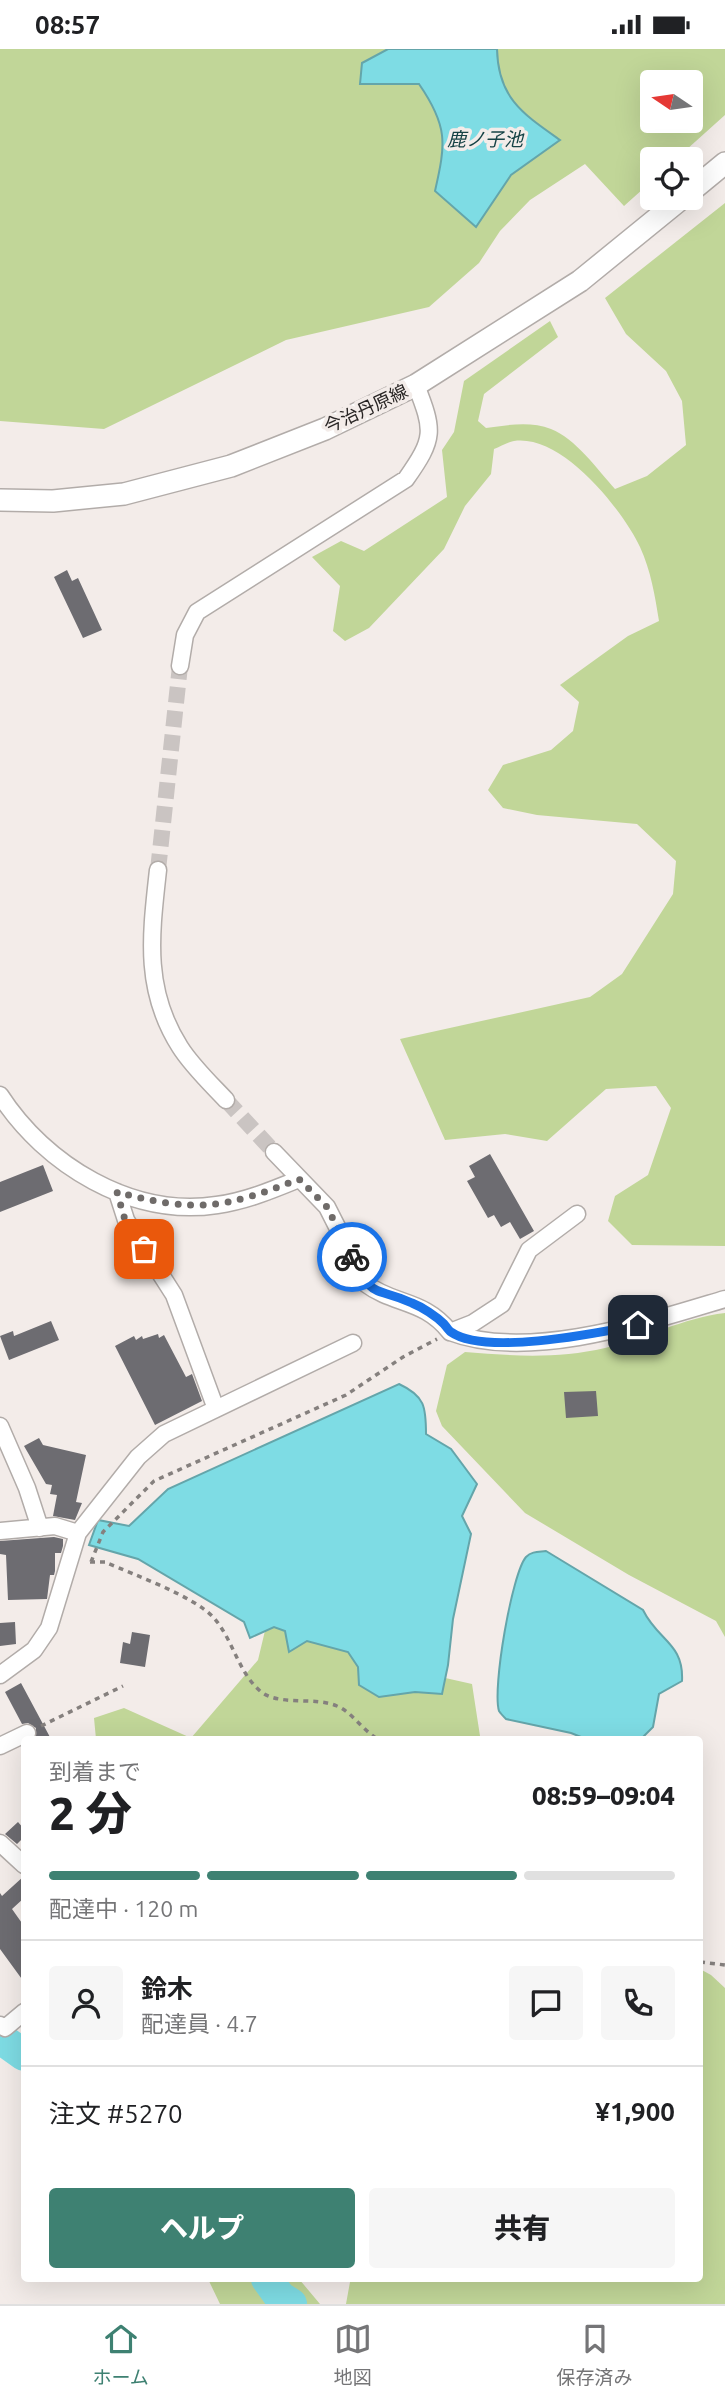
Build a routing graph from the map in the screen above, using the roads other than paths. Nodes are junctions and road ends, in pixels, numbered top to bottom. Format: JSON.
{"nodes":[{"id":1,"x":725,"y":163,"type":"edge"},
{"id":2,"x":703,"y":181,"type":"edge"},
{"id":3,"x":667,"y":210,"type":"edge"},
{"id":4,"x":416,"y":385,"type":"junction"},
{"id":5,"x":0,"y":501,"type":"edge"},
{"id":6,"x":180,"y":666,"type":"tunnel mouth"},
{"id":7,"x":158,"y":870,"type":"tunnel mouth"},
{"id":8,"x":0,"y":1095,"type":"edge"},
{"id":9,"x":226,"y":1100,"type":"tunnel mouth"},
{"id":10,"x":274,"y":1152,"type":"tunnel mouth"},
{"id":11,"x":299,"y":1179,"type":"junction"},
{"id":12,"x":117,"y":1192,"type":"junction"},
{"id":13,"x":577,"y":1214,"type":"dead end"},
{"id":14,"x":725,"y":1299,"type":"edge"},
{"id":15,"x":450,"y":1332,"type":"junction"},
{"id":16,"x":353,"y":1343,"type":"dead end"},
{"id":17,"x":216,"y":1409,"type":"junction"},
{"id":18,"x":0,"y":1426,"type":"edge"},
{"id":19,"x":40,"y":1528,"type":"junction"},
{"id":20,"x":0,"y":1531,"type":"edge"},
{"id":21,"x":78,"y":1533,"type":"junction"},
{"id":22,"x":0,"y":1675,"type":"edge"},
{"id":23,"x":27,"y":1733,"type":"road end"},
{"id":24,"x":0,"y":1746,"type":"edge"},
{"id":25,"x":0,"y":1843,"type":"edge"},
{"id":26,"x":21,"y":1862,"type":"edge"},
{"id":27,"x":21,"y":2015,"type":"edge"},
{"id":28,"x":0,"y":2025,"type":"edge"}],
"edges":[{"from":1,"to":2,"type":"main road"},
{"from":3,"to":4,"type":"main road","name":"今治丹原線"},
{"from":4,"to":5,"type":"main road","name":"今治丹原線"},
{"from":4,"to":6,"type":"street"},
{"from":7,"to":9,"type":"street"},
{"from":8,"to":12,"type":"street"},
{"from":10,"to":11,"type":"street"},
{"from":11,"to":12,"type":"street"},
{"from":11,"to":15,"type":"street"},
{"from":12,"to":17,"type":"street"},
{"from":13,"to":15,"type":"street"},
{"from":14,"to":15,"type":"street"},
{"from":16,"to":17,"type":"street"},
{"from":17,"to":21,"type":"street"},
{"from":18,"to":19,"type":"street"},
{"from":19,"to":20,"type":"street"},
{"from":19,"to":21,"type":"street"},
{"from":21,"to":22,"type":"street"},
{"from":23,"to":24,"type":"street"},
{"from":25,"to":26,"type":"street"},
{"from":27,"to":28,"type":"street"}]}
